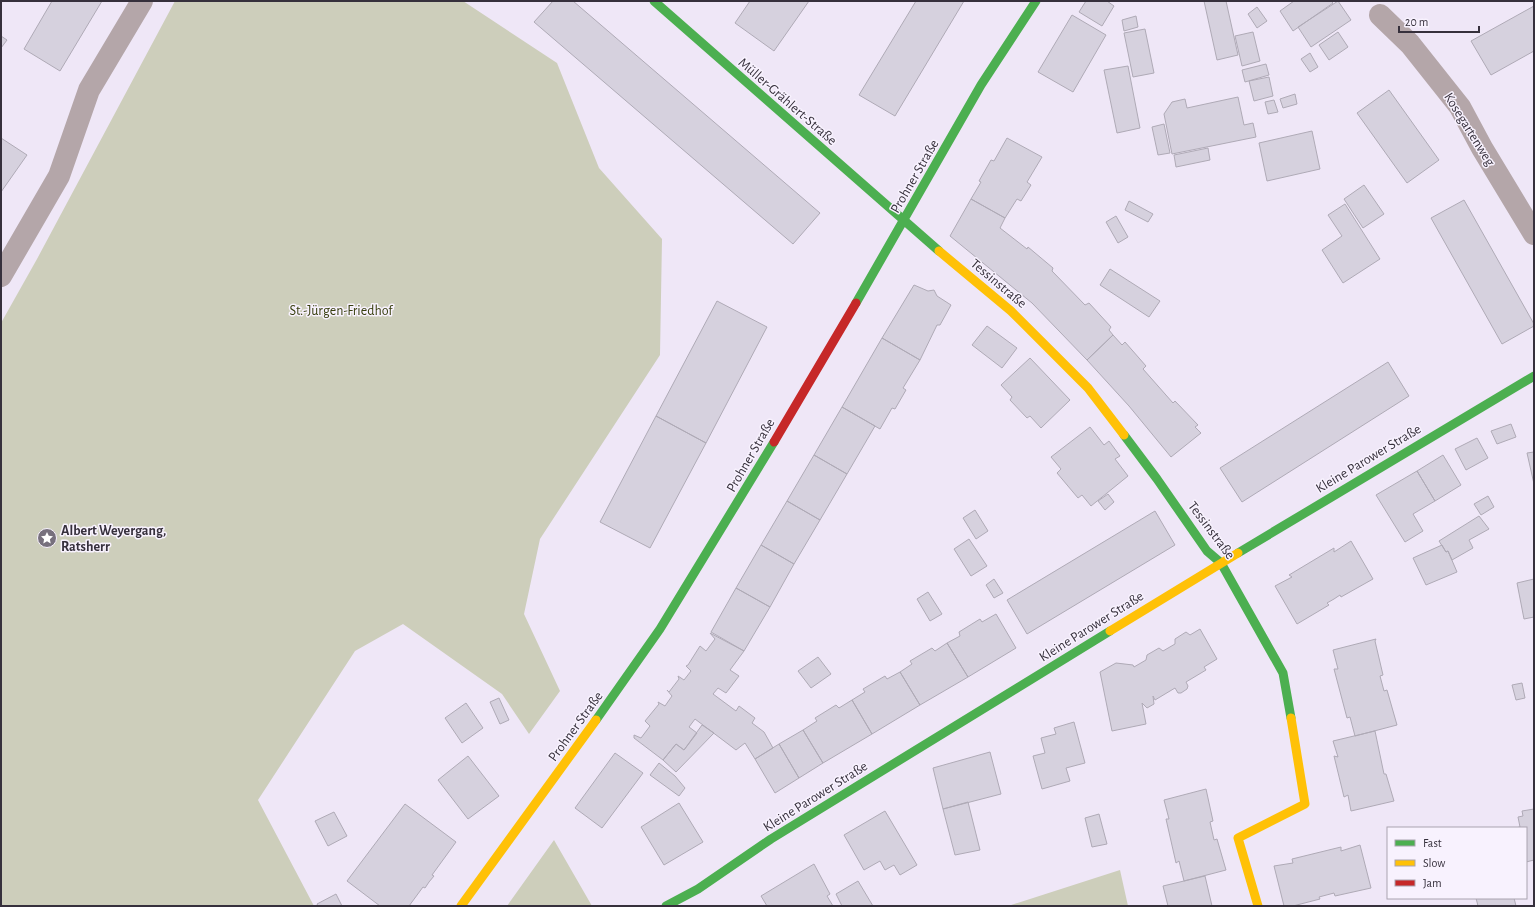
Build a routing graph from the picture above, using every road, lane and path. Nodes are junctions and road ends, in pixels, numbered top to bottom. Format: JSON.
{"nodes":[{"id":1,"x":142,"y":1,"type":"edge"},
{"id":2,"x":654,"y":1,"type":"edge"},
{"id":3,"x":1036,"y":1,"type":"edge"},
{"id":4,"x":1380,"y":15,"type":"dead end"},
{"id":5,"x":904,"y":221,"type":"junction"},
{"id":6,"x":1534,"y":234,"type":"edge"},
{"id":7,"x":1,"y":276,"type":"edge"},
{"id":8,"x":1534,"y":376,"type":"edge"},
{"id":9,"x":1221,"y":563,"type":"junction"},
{"id":10,"x":461,"y":906,"type":"edge"},
{"id":11,"x":666,"y":906,"type":"edge"},
{"id":12,"x":1258,"y":906,"type":"edge"}],
"edges":[{"from":1,"to":7,"type":"street"},
{"from":2,"to":5,"type":"street","name":"Müller-Grählert-Straße"},
{"from":3,"to":5,"type":"street","name":"Prohner Straße"},
{"from":4,"to":6,"type":"street","name":"Kosegartenweg"},
{"from":5,"to":9,"type":"street","name":"Tessinstraße"},
{"from":5,"to":10,"type":"street","name":"Prohner Straße"},
{"from":8,"to":9,"type":"street","name":"Kleine Parower Straße"},
{"from":9,"to":11,"type":"street","name":"Kleine Parower Straße"},
{"from":9,"to":12,"type":"street","name":"Tessinstraße"}]}
